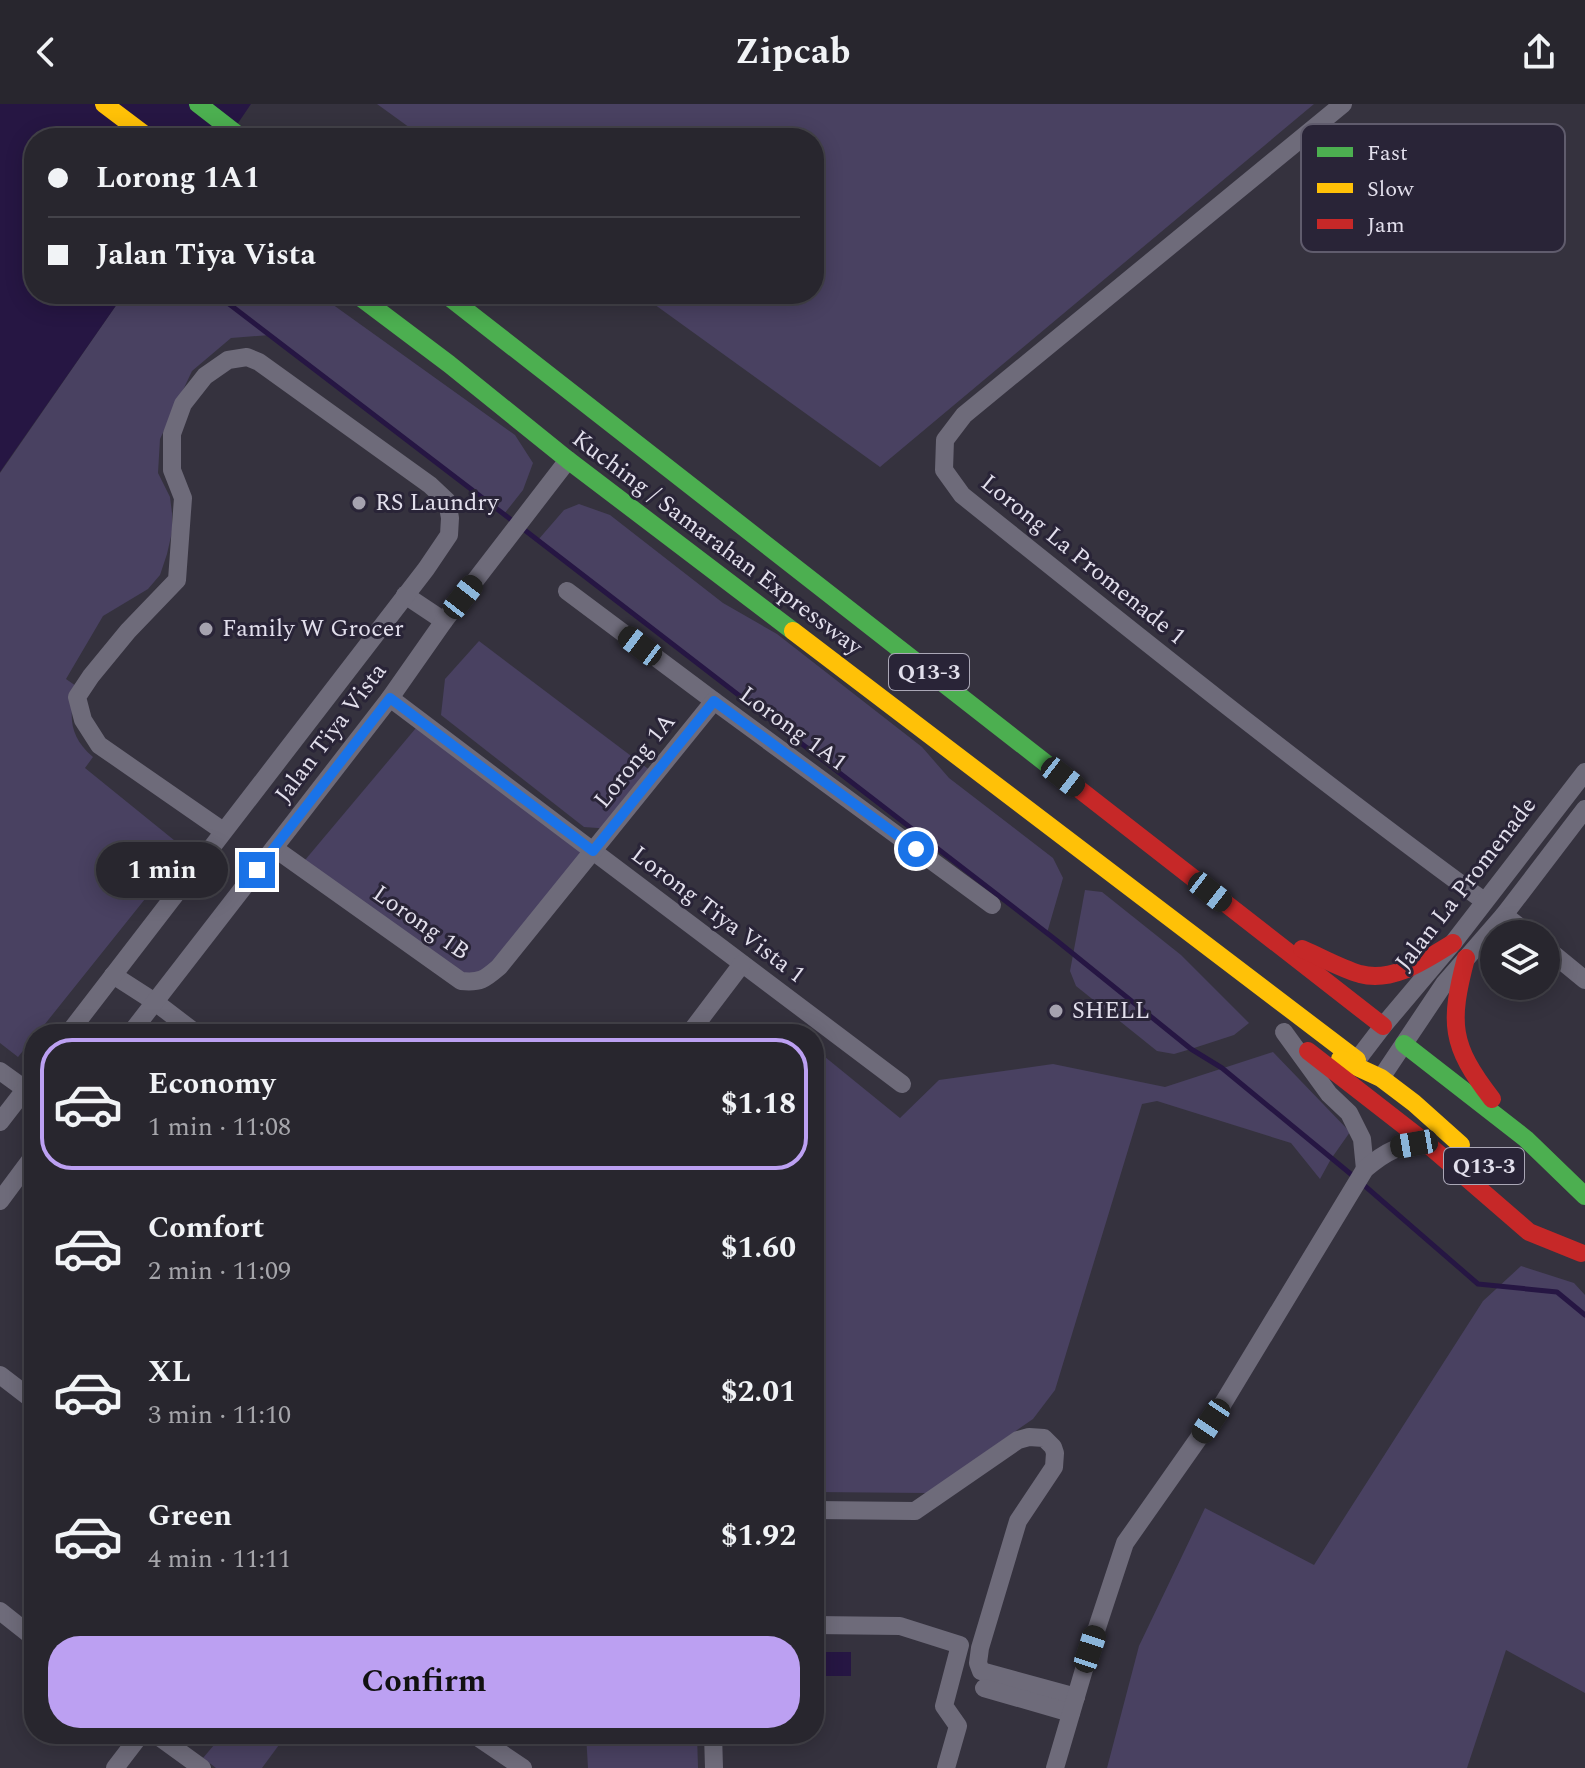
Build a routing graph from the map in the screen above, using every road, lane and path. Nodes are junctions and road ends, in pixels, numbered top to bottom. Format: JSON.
{"nodes":[{"id":1,"x":104,"y":104,"type":"edge"},
{"id":2,"x":198,"y":104,"type":"edge"},
{"id":3,"x":1343,"y":104,"type":"edge"},
{"id":4,"x":1319,"y":124,"type":"edge"},
{"id":5,"x":136,"y":128,"type":"edge"},
{"id":6,"x":229,"y":128,"type":"edge"},
{"id":7,"x":1301,"y":138,"type":"edge"},
{"id":8,"x":369,"y":304,"type":"edge"},
{"id":9,"x":458,"y":304,"type":"edge"},
{"id":10,"x":568,"y":460,"type":"junction"},
{"id":11,"x":567,"y":591,"type":"dead end"},
{"id":12,"x":405,"y":595,"type":"junction"},
{"id":13,"x":444,"y":621,"type":"junction"},
{"id":14,"x":390,"y":698,"type":"junction"},
{"id":15,"x":714,"y":701,"type":"junction"},
{"id":16,"x":931,"y":736,"type":"junction"},
{"id":17,"x":1585,"y":772,"type":"edge"},
{"id":18,"x":1585,"y":809,"type":"edge"},
{"id":19,"x":223,"y":831,"type":"junction"},
{"id":20,"x":274,"y":848,"type":"junction"},
{"id":21,"x":593,"y":851,"type":"junction"},
{"id":22,"x":1484,"y":901,"type":"junction"},
{"id":23,"x":992,"y":905,"type":"dead end"},
{"id":24,"x":1504,"y":915,"type":"junction"},
{"id":25,"x":1511,"y":920,"type":"edge"},
{"id":26,"x":1259,"y":930,"type":"junction"},
{"id":27,"x":1453,"y":943,"type":"junction"},
{"id":28,"x":1466,"y":958,"type":"junction"},
{"id":29,"x":1560,"y":959,"type":"edge"},
{"id":30,"x":742,"y":964,"type":"junction"},
{"id":31,"x":1207,"y":968,"type":"dead end"},
{"id":32,"x":113,"y":975,"type":"junction"},
{"id":33,"x":1585,"y":980,"type":"edge"},
{"id":34,"x":155,"y":1002,"type":"junction"},
{"id":35,"x":76,"y":1024,"type":"edge"},
{"id":36,"x":138,"y":1024,"type":"edge"},
{"id":37,"x":184,"y":1024,"type":"edge"},
{"id":38,"x":697,"y":1024,"type":"edge"},
{"id":39,"x":822,"y":1024,"type":"edge"},
{"id":40,"x":824,"y":1026,"type":"edge"},
{"id":41,"x":1383,"y":1026,"type":"junction"},
{"id":42,"x":1278,"y":1027,"type":"junction"},
{"id":43,"x":1404,"y":1044,"type":"junction"},
{"id":44,"x":1357,"y":1060,"type":"joint"},
{"id":45,"x":0,"y":1071,"type":"edge"},
{"id":46,"x":1381,"y":1078,"type":"junction"},
{"id":47,"x":24,"y":1081,"type":"edge"},
{"id":48,"x":902,"y":1084,"type":"dead end"},
{"id":49,"x":24,"y":1092,"type":"edge"},
{"id":50,"x":0,"y":1122,"type":"edge"},
{"id":51,"x":1526,"y":1139,"type":"junction"},
{"id":52,"x":1425,"y":1142,"type":"junction"},
{"id":53,"x":1469,"y":1153,"type":"dead end"},
{"id":54,"x":24,"y":1169,"type":"edge"},
{"id":55,"x":1365,"y":1169,"type":"junction"},
{"id":56,"x":1585,"y":1196,"type":"edge"},
{"id":57,"x":0,"y":1201,"type":"edge"},
{"id":58,"x":1547,"y":1223,"type":"dead end"},
{"id":59,"x":1583,"y":1255,"type":"edge"},
{"id":60,"x":0,"y":1375,"type":"edge"},
{"id":61,"x":24,"y":1393,"type":"edge"},
{"id":62,"x":824,"y":1510,"type":"edge"},
{"id":63,"x":0,"y":1611,"type":"edge"},
{"id":64,"x":824,"y":1625,"type":"edge"},
{"id":65,"x":24,"y":1630,"type":"edge"},
{"id":66,"x":984,"y":1688,"type":"dead end"},
{"id":67,"x":1074,"y":1705,"type":"junction"},
{"id":68,"x":133,"y":1744,"type":"edge"},
{"id":69,"x":169,"y":1744,"type":"edge"},
{"id":70,"x":488,"y":1744,"type":"edge"},
{"id":71,"x":713,"y":1744,"type":"edge"},
{"id":72,"x":115,"y":1768,"type":"edge"},
{"id":73,"x":202,"y":1768,"type":"edge"},
{"id":74,"x":523,"y":1768,"type":"edge"},
{"id":75,"x":714,"y":1768,"type":"edge"},
{"id":76,"x":946,"y":1768,"type":"edge"},
{"id":77,"x":1055,"y":1768,"type":"edge"}],
"edges":[{"from":1,"to":5,"type":"highway"},
{"from":2,"to":6,"type":"highway"},
{"from":3,"to":4,"type":"street","name":"Lorong La Promenade 1"},
{"from":7,"to":22,"type":"street","name":"Lorong La Promenade 1"},
{"from":8,"to":10,"type":"highway","name":"Kuching / Samarahan Expressway","number":"Q13-3"},
{"from":9,"to":26,"type":"highway","name":"Kuching / Samarahan Expressway","number":"Q13-3"},
{"from":10,"to":13,"type":"street","name":"Jalan Tiya Vista"},
{"from":10,"to":16,"type":"highway","name":"Kuching / Samarahan Expressway","number":"Q13-3"},
{"from":11,"to":15,"type":"street","name":"Lorong 1A1"},
{"from":12,"to":13,"type":"street"},
{"from":12,"to":19,"type":"street"},
{"from":12,"to":19,"type":"street"},
{"from":13,"to":14,"type":"street","name":"Jalan Tiya Vista"},
{"from":14,"to":20,"type":"street","name":"Jalan Tiya Vista"},
{"from":14,"to":21,"type":"street","name":"Lorong Tiya Vista 1"},
{"from":15,"to":21,"type":"street","name":"Lorong 1A"},
{"from":15,"to":23,"type":"street","name":"Lorong 1A1"},
{"from":16,"to":31,"type":"highway"},
{"from":16,"to":44,"type":"highway","name":"Kuching / Samarahan Expressway","number":"Q13-3"},
{"from":17,"to":22,"type":"street","name":"Jalan La Promenade"},
{"from":18,"to":24,"type":"street","name":"Jalan La Promenade"},
{"from":19,"to":32,"type":"street"},
{"from":20,"to":21,"type":"street","name":"Lorong 1B"},
{"from":20,"to":34,"type":"street","name":"Jalan Tiya Vista"},
{"from":21,"to":30,"type":"street","name":"Lorong Tiya Vista 1"},
{"from":22,"to":27,"type":"street","name":"Jalan La Promenade"},
{"from":24,"to":25,"type":"street"},
{"from":24,"to":28,"type":"street","name":"Jalan La Promenade"},
{"from":26,"to":27,"type":"highway"},
{"from":26,"to":41,"type":"highway","name":"Kuching / Samarahan Expressway","number":"Q13-3"},
{"from":27,"to":41,"type":"street","name":"Jalan La Promenade"},
{"from":28,"to":43,"type":"street","name":"Jalan La Promenade"},
{"from":28,"to":51,"type":"highway"},
{"from":29,"to":33,"type":"street"},
{"from":30,"to":38,"type":"street"},
{"from":30,"to":39,"type":"street","name":"Lorong Tiya Vista 1"},
{"from":32,"to":34,"type":"street"},
{"from":32,"to":35,"type":"street"},
{"from":34,"to":36,"type":"street","name":"Jalan Tiya Vista"},
{"from":34,"to":37,"type":"street"},
{"from":40,"to":48,"type":"street","name":"Lorong Tiya Vista 1"},
{"from":41,"to":44,"type":"street","name":"Jalan La Promenade"},
{"from":42,"to":46,"type":"highway"},
{"from":42,"to":52,"type":"highway"},
{"from":42,"to":55,"type":"street"},
{"from":43,"to":46,"type":"street","name":"Jalan La Promenade"},
{"from":43,"to":51,"type":"highway","number":"Q13-3"},
{"from":45,"to":47,"type":"street"},
{"from":46,"to":53,"type":"highway","number":"Q13-3"},
{"from":49,"to":50,"type":"street"},
{"from":51,"to":56,"type":"highway","number":"Q13-3"},
{"from":52,"to":55,"type":"street"},
{"from":52,"to":59,"type":"highway"},
{"from":54,"to":57,"type":"street"},
{"from":55,"to":67,"type":"street"},
{"from":58,"to":59,"type":"highway"},
{"from":60,"to":61,"type":"street"},
{"from":62,"to":67,"type":"street"},
{"from":63,"to":65,"type":"street"},
{"from":64,"to":76,"type":"street"},
{"from":66,"to":67,"type":"street"},
{"from":67,"to":77,"type":"street"},
{"from":68,"to":72,"type":"street"},
{"from":69,"to":73,"type":"street"},
{"from":70,"to":74,"type":"street"},
{"from":71,"to":75,"type":"street"}]}
